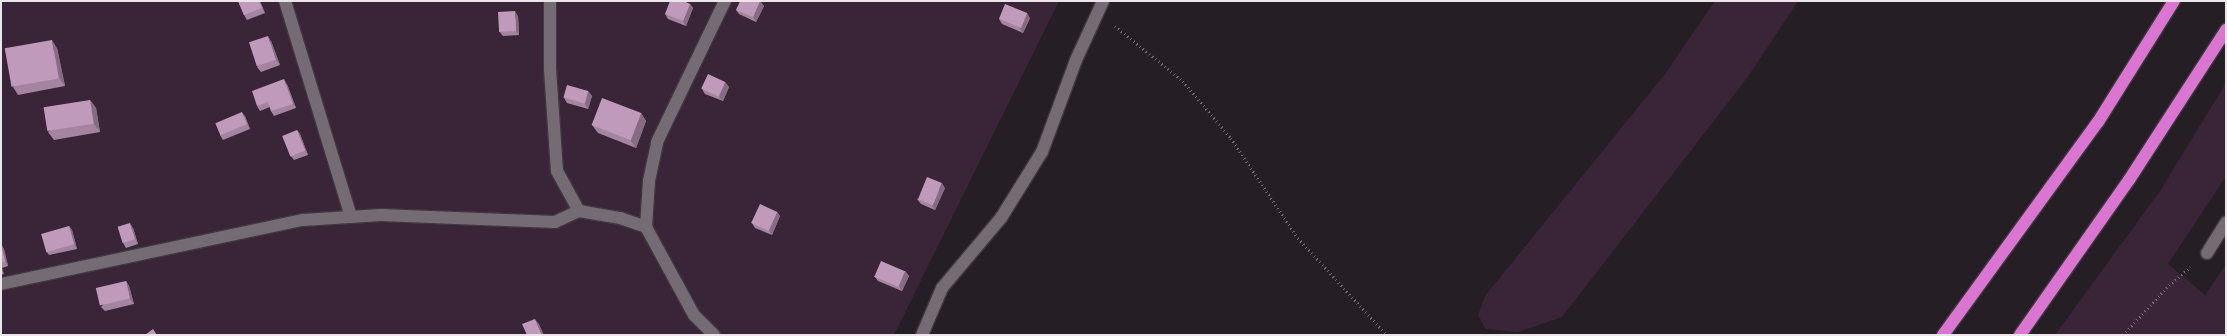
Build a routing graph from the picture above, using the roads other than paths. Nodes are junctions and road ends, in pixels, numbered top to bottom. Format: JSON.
{"nodes":[{"id":1,"x":285,"y":1,"type":"edge"},
{"id":2,"x":550,"y":1,"type":"edge"},
{"id":3,"x":725,"y":1,"type":"edge"},
{"id":4,"x":2174,"y":1,"type":"edge"},
{"id":5,"x":1100,"y":6,"type":"edge"},
{"id":6,"x":2226,"y":30,"type":"edge"},
{"id":7,"x":579,"y":211,"type":"junction"},
{"id":8,"x":351,"y":217,"type":"junction"},
{"id":9,"x":2226,"y":223,"type":"edge"},
{"id":10,"x":646,"y":227,"type":"junction"},
{"id":11,"x":2207,"y":253,"type":"road end"},
{"id":12,"x":1,"y":284,"type":"edge"},
{"id":13,"x":714,"y":335,"type":"edge"},
{"id":14,"x":922,"y":335,"type":"edge"},
{"id":15,"x":1943,"y":335,"type":"edge"},
{"id":16,"x":2020,"y":335,"type":"edge"}],
"edges":[{"from":1,"to":8,"type":"lane"},
{"from":2,"to":7,"type":"lane"},
{"from":3,"to":10,"type":"lane"},
{"from":4,"to":15,"type":"highway"},
{"from":5,"to":14,"type":"lane"},
{"from":6,"to":16,"type":"highway"},
{"from":7,"to":8,"type":"lane"},
{"from":7,"to":10,"type":"lane"},
{"from":8,"to":12,"type":"lane"},
{"from":9,"to":11,"type":"lane"},
{"from":10,"to":13,"type":"lane"}]}
